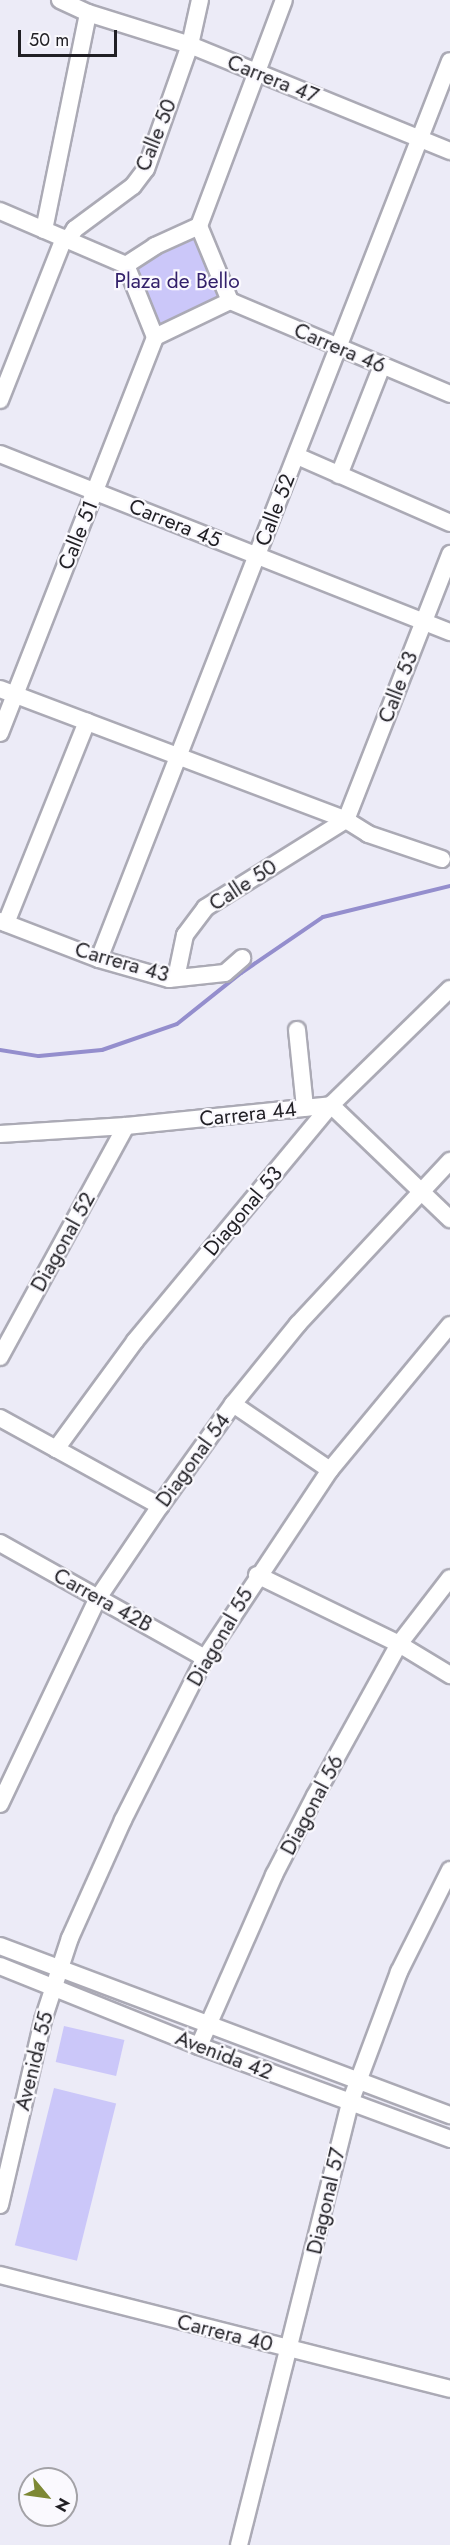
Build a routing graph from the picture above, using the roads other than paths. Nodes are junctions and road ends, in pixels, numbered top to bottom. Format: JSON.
{"nodes":[{"id":1,"x":60,"y":0,"type":"edge"},
{"id":2,"x":200,"y":0,"type":"edge"},
{"id":3,"x":284,"y":0,"type":"edge"},
{"id":4,"x":88,"y":13,"type":"junction"},
{"id":5,"x":190,"y":45,"type":"junction"},
{"id":6,"x":450,"y":62,"type":"edge"},
{"id":7,"x":256,"y":72,"type":"junction"},
{"id":8,"x":422,"y":140,"type":"junction"},
{"id":9,"x":450,"y":151,"type":"edge"},
{"id":10,"x":0,"y":211,"type":"edge"},
{"id":11,"x":199,"y":226,"type":"junction"},
{"id":12,"x":44,"y":230,"type":"junction"},
{"id":13,"x":66,"y":239,"type":"junction"},
{"id":14,"x":126,"y":265,"type":"junction"},
{"id":15,"x":230,"y":301,"type":"junction"},
{"id":16,"x":156,"y":337,"type":"junction"},
{"id":17,"x":339,"y":348,"type":"junction"},
{"id":18,"x":382,"y":366,"type":"junction"},
{"id":19,"x":450,"y":394,"type":"edge"},
{"id":20,"x":0,"y":400,"type":"edge"},
{"id":21,"x":0,"y":454,"type":"edge"},
{"id":22,"x":297,"y":456,"type":"junction"},
{"id":23,"x":339,"y":474,"type":"junction"},
{"id":24,"x":96,"y":492,"type":"junction"},
{"id":25,"x":450,"y":523,"type":"edge"},
{"id":26,"x":450,"y":554,"type":"edge"},
{"id":27,"x":258,"y":556,"type":"junction"},
{"id":28,"x":424,"y":622,"type":"junction"},
{"id":29,"x":450,"y":632,"type":"edge"},
{"id":30,"x":8,"y":692,"type":"edge"},
{"id":31,"x":87,"y":722,"type":"junction"},
{"id":32,"x":0,"y":733,"type":"edge"},
{"id":33,"x":179,"y":756,"type":"junction"},
{"id":34,"x":346,"y":820,"type":"junction"},
{"id":35,"x":442,"y":859,"type":"dead end"},
{"id":36,"x":3,"y":922,"type":"edge"},
{"id":37,"x":242,"y":958,"type":"dead end"},
{"id":38,"x":99,"y":959,"type":"junction"},
{"id":39,"x":176,"y":978,"type":"junction"},
{"id":40,"x":450,"y":990,"type":"edge"},
{"id":41,"x":297,"y":1030,"type":"dead end"},
{"id":42,"x":331,"y":1105,"type":"junction"},
{"id":43,"x":305,"y":1108,"type":"junction"},
{"id":44,"x":126,"y":1126,"type":"junction"},
{"id":45,"x":0,"y":1134,"type":"edge"},
{"id":46,"x":450,"y":1161,"type":"edge"},
{"id":47,"x":421,"y":1191,"type":"junction"},
{"id":48,"x":450,"y":1219,"type":"edge"},
{"id":49,"x":450,"y":1325,"type":"edge"},
{"id":50,"x":0,"y":1357,"type":"edge"},
{"id":51,"x":233,"y":1404,"type":"junction"},
{"id":52,"x":0,"y":1418,"type":"edge"},
{"id":53,"x":56,"y":1449,"type":"junction"},
{"id":54,"x":330,"y":1470,"type":"junction"},
{"id":55,"x":160,"y":1506,"type":"junction"},
{"id":56,"x":1,"y":1546,"type":"edge"},
{"id":57,"x":257,"y":1575,"type":"junction"},
{"id":58,"x":450,"y":1578,"type":"edge"},
{"id":59,"x":99,"y":1598,"type":"junction"},
{"id":60,"x":399,"y":1644,"type":"junction"},
{"id":61,"x":205,"y":1658,"type":"junction"},
{"id":62,"x":450,"y":1676,"type":"edge"},
{"id":63,"x":0,"y":1804,"type":"edge"},
{"id":64,"x":450,"y":1870,"type":"edge"},
{"id":65,"x":0,"y":1946,"type":"edge"},
{"id":66,"x":0,"y":1966,"type":"edge"},
{"id":67,"x":59,"y":1970,"type":"junction"},
{"id":68,"x":53,"y":1988,"type":"junction"},
{"id":69,"x":208,"y":2026,"type":"junction"},
{"id":70,"x":200,"y":2046,"type":"junction"},
{"id":71,"x":357,"y":2080,"type":"junction"},
{"id":72,"x":350,"y":2103,"type":"junction"},
{"id":73,"x":450,"y":2115,"type":"edge"},
{"id":74,"x":450,"y":2139,"type":"edge"},
{"id":75,"x":0,"y":2205,"type":"edge"},
{"id":76,"x":0,"y":2275,"type":"edge"},
{"id":77,"x":291,"y":2349,"type":"junction"},
{"id":78,"x":450,"y":2389,"type":"edge"},
{"id":79,"x":239,"y":2545,"type":"edge"}],
"edges":[{"from":1,"to":4,"type":"street","name":"Carrera 47"},
{"from":2,"to":5,"type":"street","name":"Calle 50"},
{"from":3,"to":7,"type":"street"},
{"from":4,"to":5,"type":"street","name":"Carrera 47"},
{"from":4,"to":12,"type":"street"},
{"from":5,"to":7,"type":"street","name":"Carrera 47"},
{"from":5,"to":13,"type":"street","name":"Calle 50"},
{"from":6,"to":8,"type":"street","name":"Calle 52"},
{"from":7,"to":8,"type":"street","name":"Carrera 47"},
{"from":7,"to":11,"type":"street"},
{"from":8,"to":9,"type":"street","name":"Carrera 47"},
{"from":8,"to":17,"type":"street","name":"Calle 52"},
{"from":10,"to":12,"type":"street"},
{"from":11,"to":14,"type":"street"},
{"from":11,"to":15,"type":"street"},
{"from":12,"to":13,"type":"street"},
{"from":13,"to":14,"type":"street"},
{"from":13,"to":20,"type":"street","name":"Calle 50"},
{"from":14,"to":16,"type":"street"},
{"from":15,"to":16,"type":"street"},
{"from":15,"to":17,"type":"street","name":"Carrera 46"},
{"from":16,"to":24,"type":"street","name":"Calle 51"},
{"from":17,"to":18,"type":"street","name":"Carrera 46"},
{"from":17,"to":22,"type":"street","name":"Calle 52"},
{"from":18,"to":19,"type":"street","name":"Carrera 46"},
{"from":18,"to":23,"type":"street"},
{"from":21,"to":24,"type":"street","name":"Carrera 45"},
{"from":22,"to":23,"type":"street"},
{"from":22,"to":27,"type":"street","name":"Calle 52"},
{"from":23,"to":25,"type":"street"},
{"from":24,"to":27,"type":"street","name":"Carrera 45"},
{"from":24,"to":30,"type":"street","name":"Calle 51"},
{"from":26,"to":28,"type":"street","name":"Calle 53"},
{"from":27,"to":28,"type":"street","name":"Carrera 45"},
{"from":27,"to":33,"type":"street","name":"Calle 52"},
{"from":28,"to":29,"type":"street","name":"Carrera 45"},
{"from":28,"to":34,"type":"street","name":"Calle 53"},
{"from":30,"to":31,"type":"street"},
{"from":30,"to":32,"type":"street","name":"Calle 51"},
{"from":31,"to":33,"type":"street"},
{"from":31,"to":36,"type":"street"},
{"from":33,"to":34,"type":"street"},
{"from":33,"to":38,"type":"street","name":"Calle 52"},
{"from":34,"to":35,"type":"street"},
{"from":34,"to":39,"type":"street","name":"Calle 50"},
{"from":36,"to":38,"type":"street","name":"Carrera 43"},
{"from":37,"to":39,"type":"street","name":"Carrera 43"},
{"from":38,"to":39,"type":"street","name":"Carrera 43"},
{"from":40,"to":42,"type":"street","name":"Diagonal 53"},
{"from":41,"to":43,"type":"street"},
{"from":42,"to":43,"type":"street","name":"Carrera 44"},
{"from":42,"to":47,"type":"street"},
{"from":42,"to":53,"type":"street","name":"Diagonal 53"},
{"from":43,"to":44,"type":"street","name":"Carrera 44"},
{"from":44,"to":45,"type":"street","name":"Carrera 44"},
{"from":44,"to":50,"type":"street","name":"Diagonal 52"},
{"from":46,"to":47,"type":"street","name":"Diagonal 54"},
{"from":47,"to":48,"type":"street"},
{"from":47,"to":51,"type":"street","name":"Diagonal 54"},
{"from":49,"to":54,"type":"street","name":"Diagonal 55"},
{"from":51,"to":54,"type":"street"},
{"from":51,"to":55,"type":"street","name":"Diagonal 54"},
{"from":52,"to":53,"type":"street"},
{"from":53,"to":55,"type":"street"},
{"from":54,"to":57,"type":"street","name":"Diagonal 55"},
{"from":55,"to":59,"type":"street","name":"Diagonal 54"},
{"from":56,"to":59,"type":"street","name":"Carrera 42B"},
{"from":57,"to":60,"type":"street"},
{"from":57,"to":61,"type":"street","name":"Diagonal 55"},
{"from":58,"to":60,"type":"street","name":"Diagonal 56"},
{"from":59,"to":61,"type":"street","name":"Carrera 42B"},
{"from":59,"to":63,"type":"street","name":"Diagonal 54"},
{"from":60,"to":62,"type":"street"},
{"from":60,"to":69,"type":"street","name":"Diagonal 56"},
{"from":61,"to":67,"type":"street","name":"Diagonal 55"},
{"from":64,"to":71,"type":"street","name":"Diagonal 57"},
{"from":65,"to":67,"type":"street","name":"Avenida 42"},
{"from":66,"to":68,"type":"street","name":"Avenida 42"},
{"from":67,"to":68,"type":"street","name":"Diagonal 55"},
{"from":67,"to":69,"type":"street","name":"Avenida 42"},
{"from":68,"to":70,"type":"street","name":"Avenida 42"},
{"from":68,"to":75,"type":"street","name":"Avenida 55"},
{"from":69,"to":70,"type":"street","name":"Diagonal 56"},
{"from":69,"to":71,"type":"street","name":"Avenida 42"},
{"from":70,"to":72,"type":"street","name":"Avenida 42"},
{"from":71,"to":72,"type":"street","name":"Diagonal 57"},
{"from":71,"to":73,"type":"street","name":"Avenida 42"},
{"from":72,"to":74,"type":"street","name":"Avenida 42"},
{"from":72,"to":77,"type":"street","name":"Diagonal 57"},
{"from":76,"to":77,"type":"street","name":"Carrera 40"},
{"from":77,"to":78,"type":"street","name":"Carrera 40"},
{"from":77,"to":79,"type":"street","name":"Diagonal 57"}]}
